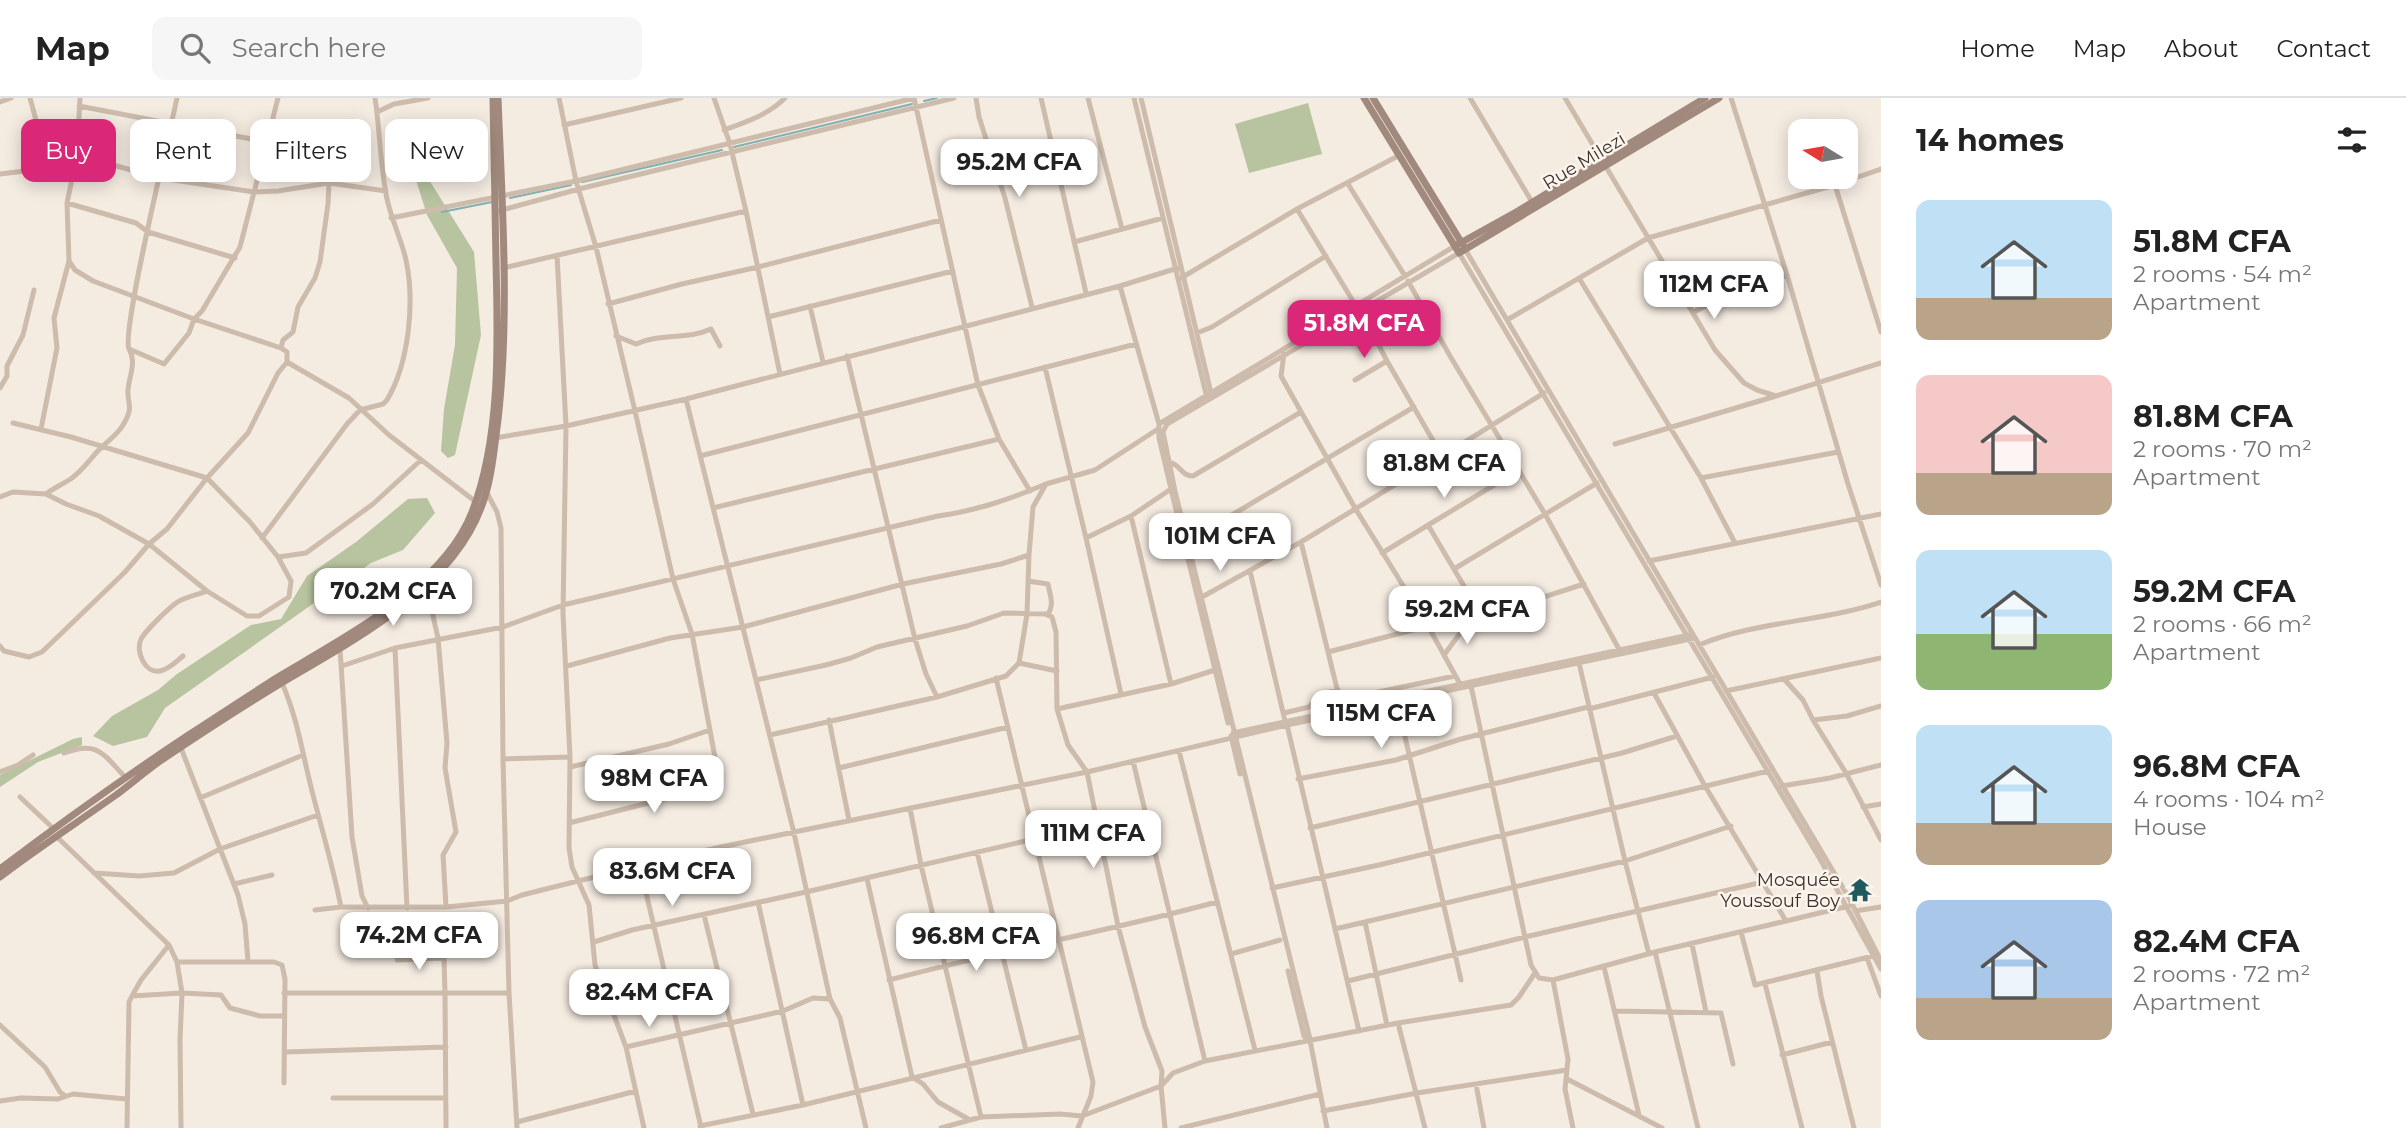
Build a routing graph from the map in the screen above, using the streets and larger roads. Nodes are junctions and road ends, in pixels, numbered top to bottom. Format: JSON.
{"nodes":[{"id":1,"x":11,"y":98,"type":"edge"},
{"id":2,"x":30,"y":98,"type":"edge"},
{"id":3,"x":80,"y":98,"type":"edge"},
{"id":4,"x":177,"y":98,"type":"edge"},
{"id":5,"x":278,"y":98,"type":"edge"},
{"id":6,"x":375,"y":98,"type":"edge"},
{"id":7,"x":428,"y":98,"type":"edge"},
{"id":8,"x":493,"y":98,"type":"edge"},
{"id":9,"x":498,"y":98,"type":"edge"},
{"id":10,"x":559,"y":98,"type":"edge"},
{"id":11,"x":681,"y":98,"type":"edge"},
{"id":12,"x":714,"y":98,"type":"edge"},
{"id":13,"x":785,"y":98,"type":"edge"},
{"id":14,"x":914,"y":98,"type":"edge"},
{"id":15,"x":954,"y":98,"type":"edge"},
{"id":16,"x":976,"y":98,"type":"edge"},
{"id":17,"x":1041,"y":98,"type":"edge"},
{"id":18,"x":1088,"y":98,"type":"edge"},
{"id":19,"x":1134,"y":98,"type":"edge"},
{"id":20,"x":1141,"y":98,"type":"edge"},
{"id":21,"x":1364,"y":98,"type":"edge"},
{"id":22,"x":1373,"y":98,"type":"edge"},
{"id":23,"x":1470,"y":98,"type":"edge"},
{"id":24,"x":1565,"y":98,"type":"edge"},
{"id":25,"x":1705,"y":98,"type":"edge"},
{"id":26,"x":1719,"y":98,"type":"edge"},
{"id":27,"x":1731,"y":98,"type":"edge"},
{"id":28,"x":658,"y":101,"type":"edge"},
{"id":29,"x":0,"y":102,"type":"edge"},
{"id":30,"x":79,"y":106,"type":"junction"},
{"id":31,"x":917,"y":107,"type":"junction"},
{"id":32,"x":377,"y":112,"type":"junction"},
{"id":33,"x":36,"y":119,"type":"edge"},
{"id":34,"x":78,"y":119,"type":"edge"},
{"id":35,"x":150,"y":119,"type":"edge"},
{"id":36,"x":173,"y":119,"type":"edge"},
{"id":37,"x":273,"y":119,"type":"edge"},
{"id":38,"x":564,"y":125,"type":"junction"},
{"id":39,"x":724,"y":130,"type":"junction"},
{"id":40,"x":730,"y":144,"type":"junction"},
{"id":41,"x":732,"y":152,"type":"junction"},
{"id":42,"x":1398,"y":156,"type":"junction"},
{"id":43,"x":1604,"y":164,"type":"junction"},
{"id":44,"x":1881,"y":169,"type":"edge"},
{"id":45,"x":21,"y":171,"type":"edge"},
{"id":46,"x":0,"y":174,"type":"edge"},
{"id":47,"x":1858,"y":177,"type":"edge"},
{"id":48,"x":576,"y":181,"type":"junction"},
{"id":49,"x":71,"y":182,"type":"edge"},
{"id":50,"x":159,"y":182,"type":"edge"},
{"id":51,"x":187,"y":182,"type":"edge"},
{"id":52,"x":257,"y":182,"type":"edge"},
{"id":53,"x":328,"y":183,"type":"junction"},
{"id":54,"x":1348,"y":184,"type":"junction"},
{"id":55,"x":579,"y":189,"type":"junction"},
{"id":56,"x":1821,"y":189,"type":"edge"},
{"id":57,"x":1836,"y":189,"type":"edge"},
{"id":58,"x":386,"y":191,"type":"junction"},
{"id":59,"x":254,"y":192,"type":"junction"},
{"id":60,"x":498,"y":198,"type":"junction"},
{"id":61,"x":1532,"y":202,"type":"junction"},
{"id":62,"x":67,"y":203,"type":"junction"},
{"id":63,"x":1764,"y":205,"type":"junction"},
{"id":64,"x":1297,"y":209,"type":"junction"},
{"id":65,"x":499,"y":211,"type":"junction"},
{"id":66,"x":746,"y":211,"type":"junction"},
{"id":67,"x":391,"y":218,"type":"junction"},
{"id":68,"x":1163,"y":218,"type":"junction"},
{"id":69,"x":941,"y":220,"type":"junction"},
{"id":70,"x":1122,"y":229,"type":"junction"},
{"id":71,"x":148,"y":232,"type":"junction"},
{"id":72,"x":1648,"y":238,"type":"junction"},
{"id":73,"x":1074,"y":242,"type":"junction"},
{"id":74,"x":596,"y":247,"type":"junction"},
{"id":75,"x":1460,"y":248,"type":"junction"},
{"id":76,"x":557,"y":256,"type":"junction"},
{"id":77,"x":1326,"y":256,"type":"junction"},
{"id":78,"x":235,"y":258,"type":"junction"},
{"id":79,"x":69,"y":261,"type":"junction"},
{"id":80,"x":758,"y":267,"type":"junction"},
{"id":81,"x":503,"y":268,"type":"junction"},
{"id":82,"x":1178,"y":268,"type":"junction"},
{"id":83,"x":953,"y":271,"type":"junction"},
{"id":84,"x":1787,"y":275,"type":"junction"},
{"id":85,"x":1181,"y":278,"type":"junction"},
{"id":86,"x":1579,"y":278,"type":"junction"},
{"id":87,"x":1407,"y":279,"type":"junction"},
{"id":88,"x":1121,"y":286,"type":"junction"},
{"id":89,"x":34,"y":290,"type":"dead end"},
{"id":90,"x":1086,"y":293,"type":"junction"},
{"id":91,"x":134,"y":296,"type":"junction"},
{"id":92,"x":608,"y":304,"type":"junction"},
{"id":93,"x":810,"y":306,"type":"junction"},
{"id":94,"x":1032,"y":307,"type":"junction"},
{"id":95,"x":1359,"y":309,"type":"junction"},
{"id":96,"x":1693,"y":312,"type":"junction"},
{"id":97,"x":768,"y":317,"type":"junction"},
{"id":98,"x":194,"y":319,"type":"junction"},
{"id":99,"x":1507,"y":320,"type":"junction"},
{"id":100,"x":966,"y":326,"type":"junction"},
{"id":101,"x":1881,"y":332,"type":"edge"},
{"id":102,"x":1196,"y":333,"type":"junction"},
{"id":103,"x":616,"y":336,"type":"junction"},
{"id":104,"x":1136,"y":344,"type":"junction"},
{"id":105,"x":720,"y":346,"type":"dead end"},
{"id":106,"x":281,"y":348,"type":"junction"},
{"id":107,"x":129,"y":349,"type":"junction"},
{"id":108,"x":1284,"y":354,"type":"junction"},
{"id":109,"x":847,"y":356,"type":"junction"},
{"id":110,"x":1387,"y":361,"type":"junction"},
{"id":111,"x":287,"y":362,"type":"junction"},
{"id":112,"x":823,"y":362,"type":"junction"},
{"id":113,"x":1881,"y":363,"type":"edge"},
{"id":114,"x":1045,"y":367,"type":"junction"},
{"id":115,"x":780,"y":373,"type":"junction"},
{"id":116,"x":1355,"y":380,"type":"dead end"},
{"id":117,"x":1819,"y":384,"type":"junction"},
{"id":118,"x":978,"y":385,"type":"junction"},
{"id":119,"x":0,"y":388,"type":"edge"},
{"id":120,"x":1544,"y":393,"type":"junction"},
{"id":121,"x":1209,"y":395,"type":"junction"},
{"id":122,"x":1776,"y":396,"type":"junction"},
{"id":123,"x":686,"y":399,"type":"junction"},
{"id":124,"x":1414,"y":407,"type":"junction"},
{"id":125,"x":360,"y":410,"type":"junction"},
{"id":126,"x":635,"y":411,"type":"junction"},
{"id":127,"x":1301,"y":412,"type":"junction"},
{"id":128,"x":861,"y":416,"type":"junction"},
{"id":129,"x":13,"y":424,"type":"dead end"},
{"id":130,"x":566,"y":426,"type":"junction"},
{"id":131,"x":1492,"y":426,"type":"junction"},
{"id":132,"x":1159,"y":427,"type":"junction"},
{"id":133,"x":1669,"y":428,"type":"junction"},
{"id":134,"x":41,"y":429,"type":"junction"},
{"id":135,"x":493,"y":437,"type":"junction"},
{"id":136,"x":999,"y":439,"type":"junction"},
{"id":137,"x":1615,"y":444,"type":"dead end"},
{"id":138,"x":101,"y":447,"type":"junction"},
{"id":139,"x":1838,"y":452,"type":"junction"},
{"id":140,"x":700,"y":456,"type":"junction"},
{"id":141,"x":1442,"y":456,"type":"junction"},
{"id":142,"x":1326,"y":458,"type":"junction"},
{"id":143,"x":421,"y":460,"type":"junction"},
{"id":144,"x":1169,"y":462,"type":"junction"},
{"id":145,"x":873,"y":469,"type":"junction"},
{"id":146,"x":1519,"y":470,"type":"junction"},
{"id":147,"x":1072,"y":476,"type":"junction"},
{"id":148,"x":207,"y":478,"type":"junction"},
{"id":149,"x":1700,"y":478,"type":"junction"},
{"id":150,"x":1597,"y":483,"type":"junction"},
{"id":151,"x":1046,"y":484,"type":"junction"},
{"id":152,"x":1171,"y":489,"type":"junction"},
{"id":153,"x":483,"y":490,"type":"junction"},
{"id":154,"x":1030,"y":491,"type":"junction"},
{"id":155,"x":46,"y":494,"type":"junction"},
{"id":156,"x":0,"y":497,"type":"edge"},
{"id":157,"x":476,"y":502,"type":"junction"},
{"id":158,"x":713,"y":508,"type":"junction"},
{"id":159,"x":1355,"y":508,"type":"junction"},
{"id":160,"x":1545,"y":513,"type":"junction"},
{"id":161,"x":1881,"y":514,"type":"edge"},
{"id":162,"x":1131,"y":516,"type":"junction"},
{"id":163,"x":1859,"y":519,"type":"junction"},
{"id":164,"x":1428,"y":525,"type":"junction"},
{"id":165,"x":888,"y":528,"type":"junction"},
{"id":166,"x":262,"y":538,"type":"junction"},
{"id":167,"x":1086,"y":538,"type":"junction"},
{"id":168,"x":1188,"y":541,"type":"junction"},
{"id":169,"x":1301,"y":542,"type":"junction"},
{"id":170,"x":1735,"y":543,"type":"junction"},
{"id":171,"x":149,"y":544,"type":"junction"},
{"id":172,"x":1382,"y":553,"type":"junction"},
{"id":173,"x":1029,"y":555,"type":"junction"},
{"id":174,"x":278,"y":557,"type":"junction"},
{"id":175,"x":1650,"y":561,"type":"junction"},
{"id":176,"x":728,"y":565,"type":"junction"},
{"id":177,"x":1454,"y":569,"type":"junction"},
{"id":178,"x":1250,"y":571,"type":"junction"},
{"id":179,"x":673,"y":579,"type":"junction"},
{"id":180,"x":1028,"y":581,"type":"junction"},
{"id":181,"x":903,"y":584,"type":"junction"},
{"id":182,"x":1584,"y":584,"type":"junction"},
{"id":183,"x":426,"y":585,"type":"junction"},
{"id":184,"x":1881,"y":585,"type":"edge"},
{"id":185,"x":207,"y":591,"type":"junction"},
{"id":186,"x":1202,"y":597,"type":"junction"},
{"id":187,"x":1881,"y":602,"type":"edge"},
{"id":188,"x":563,"y":605,"type":"junction"},
{"id":189,"x":1027,"y":614,"type":"junction"},
{"id":190,"x":1047,"y":615,"type":"junction"},
{"id":191,"x":1481,"y":615,"type":"junction"},
{"id":192,"x":1469,"y":621,"type":"junction"},
{"id":193,"x":1428,"y":626,"type":"junction"},
{"id":194,"x":503,"y":627,"type":"junction"},
{"id":195,"x":743,"y":627,"type":"junction"},
{"id":196,"x":692,"y":634,"type":"junction"},
{"id":197,"x":1691,"y":637,"type":"junction"},
{"id":198,"x":438,"y":638,"type":"junction"},
{"id":199,"x":915,"y":639,"type":"junction"},
{"id":200,"x":1699,"y":645,"type":"junction"},
{"id":201,"x":0,"y":646,"type":"edge"},
{"id":202,"x":339,"y":646,"type":"junction"},
{"id":203,"x":395,"y":648,"type":"junction"},
{"id":204,"x":1620,"y":651,"type":"junction"},
{"id":205,"x":1328,"y":652,"type":"junction"},
{"id":206,"x":1444,"y":655,"type":"junction"},
{"id":207,"x":183,"y":656,"type":"dead end"},
{"id":208,"x":1881,"y":659,"type":"edge"},
{"id":209,"x":1579,"y":662,"type":"junction"},
{"id":210,"x":1019,"y":663,"type":"junction"},
{"id":211,"x":342,"y":666,"type":"junction"},
{"id":212,"x":567,"y":666,"type":"junction"},
{"id":213,"x":1215,"y":670,"type":"junction"},
{"id":214,"x":1058,"y":671,"type":"junction"},
{"id":215,"x":1455,"y":676,"type":"junction"},
{"id":216,"x":1713,"y":677,"type":"junction"},
{"id":217,"x":996,"y":678,"type":"junction"},
{"id":218,"x":1784,"y":679,"type":"junction"},
{"id":219,"x":756,"y":680,"type":"junction"},
{"id":220,"x":282,"y":683,"type":"junction"},
{"id":221,"x":1171,"y":684,"type":"junction"},
{"id":222,"x":1460,"y":684,"type":"junction"},
{"id":223,"x":1471,"y":686,"type":"junction"},
{"id":224,"x":1338,"y":690,"type":"junction"},
{"id":225,"x":1726,"y":691,"type":"junction"},
{"id":226,"x":1654,"y":693,"type":"junction"},
{"id":227,"x":1121,"y":694,"type":"junction"},
{"id":228,"x":937,"y":697,"type":"junction"},
{"id":229,"x":1340,"y":700,"type":"junction"},
{"id":230,"x":1397,"y":702,"type":"junction"},
{"id":231,"x":1881,"y":706,"type":"edge"},
{"id":232,"x":1589,"y":708,"type":"junction"},
{"id":233,"x":1058,"y":709,"type":"junction"},
{"id":234,"x":1342,"y":709,"type":"junction"},
{"id":235,"x":1283,"y":713,"type":"junction"},
{"id":236,"x":829,"y":720,"type":"junction"},
{"id":237,"x":1813,"y":720,"type":"junction"},
{"id":238,"x":1286,"y":723,"type":"junction"},
{"id":239,"x":1008,"y":727,"type":"junction"},
{"id":240,"x":710,"y":730,"type":"junction"},
{"id":241,"x":770,"y":735,"type":"junction"},
{"id":242,"x":1481,"y":736,"type":"junction"},
{"id":243,"x":1677,"y":736,"type":"junction"},
{"id":244,"x":1231,"y":737,"type":"junction"},
{"id":245,"x":181,"y":748,"type":"junction"},
{"id":246,"x":1179,"y":751,"type":"junction"},
{"id":247,"x":64,"y":753,"type":"dead end"},
{"id":248,"x":33,"y":755,"type":"dead end"},
{"id":249,"x":303,"y":755,"type":"junction"},
{"id":250,"x":1411,"y":755,"type":"junction"},
{"id":251,"x":570,"y":757,"type":"junction"},
{"id":252,"x":1600,"y":758,"type":"junction"},
{"id":253,"x":503,"y":760,"type":"junction"},
{"id":254,"x":1133,"y":761,"type":"junction"},
{"id":255,"x":1881,"y":765,"type":"edge"},
{"id":256,"x":570,"y":767,"type":"junction"},
{"id":257,"x":839,"y":768,"type":"junction"},
{"id":258,"x":1768,"y":771,"type":"junction"},
{"id":259,"x":0,"y":772,"type":"edge"},
{"id":260,"x":1087,"y":772,"type":"junction"},
{"id":261,"x":1846,"y":773,"type":"junction"},
{"id":262,"x":126,"y":778,"type":"junction"},
{"id":263,"x":1298,"y":779,"type":"junction"},
{"id":264,"x":1021,"y":784,"type":"junction"},
{"id":265,"x":1491,"y":784,"type":"junction"},
{"id":266,"x":1706,"y":786,"type":"junction"},
{"id":267,"x":1782,"y":786,"type":"junction"},
{"id":268,"x":20,"y":797,"type":"dead end"},
{"id":269,"x":200,"y":798,"type":"junction"},
{"id":270,"x":1420,"y":802,"type":"junction"},
{"id":271,"x":1881,"y":804,"type":"edge"},
{"id":272,"x":1863,"y":807,"type":"junction"},
{"id":273,"x":910,"y":808,"type":"junction"},
{"id":274,"x":1612,"y":808,"type":"junction"},
{"id":275,"x":318,"y":815,"type":"junction"},
{"id":276,"x":849,"y":820,"type":"junction"},
{"id":277,"x":569,"y":823,"type":"junction"},
{"id":278,"x":1731,"y":826,"type":"junction"},
{"id":279,"x":1310,"y":828,"type":"junction"},
{"id":280,"x":55,"y":833,"type":"junction"},
{"id":281,"x":794,"y":833,"type":"junction"},
{"id":282,"x":1503,"y":834,"type":"junction"},
{"id":283,"x":1034,"y":839,"type":"junction"},
{"id":284,"x":1881,"y":840,"type":"edge"},
{"id":285,"x":220,"y":849,"type":"junction"},
{"id":286,"x":1432,"y":851,"type":"junction"},
{"id":287,"x":977,"y":852,"type":"junction"},
{"id":288,"x":1625,"y":861,"type":"junction"},
{"id":289,"x":921,"y":866,"type":"junction"},
{"id":290,"x":640,"y":867,"type":"junction"},
{"id":291,"x":0,"y":869,"type":"edge"},
{"id":292,"x":94,"y":873,"type":"junction"},
{"id":293,"x":272,"y":875,"type":"dead end"},
{"id":294,"x":1321,"y":875,"type":"junction"},
{"id":295,"x":0,"y":877,"type":"edge"},
{"id":296,"x":867,"y":878,"type":"junction"},
{"id":297,"x":578,"y":881,"type":"junction"},
{"id":298,"x":1763,"y":882,"type":"junction"},
{"id":299,"x":234,"y":884,"type":"junction"},
{"id":300,"x":1272,"y":888,"type":"junction"},
{"id":301,"x":1514,"y":888,"type":"junction"},
{"id":302,"x":806,"y":892,"type":"junction"},
{"id":303,"x":507,"y":901,"type":"junction"},
{"id":304,"x":758,"y":902,"type":"junction"},
{"id":305,"x":1217,"y":902,"type":"junction"},
{"id":306,"x":1445,"y":904,"type":"junction"},
{"id":307,"x":341,"y":907,"type":"junction"},
{"id":308,"x":446,"y":907,"type":"junction"},
{"id":309,"x":1881,"y":907,"type":"edge"},
{"id":310,"x":368,"y":908,"type":"junction"},
{"id":311,"x":407,"y":908,"type":"junction"},
{"id":312,"x":1852,"y":908,"type":"junction"},
{"id":313,"x":315,"y":910,"type":"dead end"},
{"id":314,"x":1637,"y":912,"type":"junction"},
{"id":315,"x":704,"y":915,"type":"junction"},
{"id":316,"x":1170,"y":915,"type":"junction"},
{"id":317,"x":1786,"y":921,"type":"junction"},
{"id":318,"x":1365,"y":922,"type":"junction"},
{"id":319,"x":653,"y":925,"type":"junction"},
{"id":320,"x":1118,"y":926,"type":"junction"},
{"id":321,"x":1335,"y":929,"type":"junction"},
{"id":322,"x":1741,"y":932,"type":"junction"},
{"id":323,"x":1525,"y":937,"type":"junction"},
{"id":324,"x":1280,"y":940,"type":"junction"},
{"id":325,"x":594,"y":942,"type":"junction"},
{"id":326,"x":1058,"y":942,"type":"junction"},
{"id":327,"x":1692,"y":944,"type":"junction"},
{"id":328,"x":169,"y":945,"type":"junction"},
{"id":329,"x":1456,"y":953,"type":"junction"},
{"id":330,"x":1652,"y":953,"type":"junction"},
{"id":331,"x":1003,"y":954,"type":"junction"},
{"id":332,"x":1231,"y":954,"type":"junction"},
{"id":333,"x":1870,"y":957,"type":"junction"},
{"id":334,"x":397,"y":960,"type":"dead end"},
{"id":335,"x":1881,"y":961,"type":"edge"},
{"id":336,"x":177,"y":962,"type":"junction"},
{"id":337,"x":248,"y":962,"type":"junction"},
{"id":338,"x":945,"y":965,"type":"junction"},
{"id":339,"x":1604,"y":967,"type":"junction"},
{"id":340,"x":1881,"y":969,"type":"edge"},
{"id":341,"x":1817,"y":971,"type":"junction"},
{"id":342,"x":1376,"y":973,"type":"junction"},
{"id":343,"x":1535,"y":973,"type":"junction"},
{"id":344,"x":1461,"y":980,"type":"dead end"},
{"id":345,"x":1553,"y":980,"type":"junction"},
{"id":346,"x":889,"y":981,"type":"junction"},
{"id":347,"x":1348,"y":981,"type":"junction"},
{"id":348,"x":1765,"y":984,"type":"junction"},
{"id":349,"x":183,"y":993,"type":"junction"},
{"id":350,"x":284,"y":993,"type":"junction"},
{"id":351,"x":444,"y":993,"type":"junction"},
{"id":352,"x":509,"y":993,"type":"junction"},
{"id":353,"x":132,"y":996,"type":"junction"},
{"id":354,"x":1881,"y":996,"type":"edge"},
{"id":355,"x":830,"y":999,"type":"junction"},
{"id":356,"x":783,"y":1011,"type":"junction"},
{"id":357,"x":1616,"y":1011,"type":"junction"},
{"id":358,"x":1669,"y":1011,"type":"junction"},
{"id":359,"x":1706,"y":1012,"type":"junction"},
{"id":360,"x":283,"y":1016,"type":"junction"},
{"id":361,"x":730,"y":1023,"type":"junction"},
{"id":362,"x":1398,"y":1023,"type":"junction"},
{"id":363,"x":0,"y":1025,"type":"edge"},
{"id":364,"x":1387,"y":1025,"type":"junction"},
{"id":365,"x":1359,"y":1031,"type":"junction"},
{"id":366,"x":678,"y":1035,"type":"junction"},
{"id":367,"x":1080,"y":1037,"type":"junction"},
{"id":368,"x":1308,"y":1041,"type":"junction"},
{"id":369,"x":1832,"y":1042,"type":"junction"},
{"id":370,"x":446,"y":1047,"type":"junction"},
{"id":371,"x":626,"y":1047,"type":"junction"},
{"id":372,"x":1026,"y":1050,"type":"junction"},
{"id":373,"x":1255,"y":1050,"type":"junction"},
{"id":374,"x":285,"y":1052,"type":"junction"},
{"id":375,"x":1782,"y":1055,"type":"junction"},
{"id":376,"x":1205,"y":1061,"type":"junction"},
{"id":377,"x":968,"y":1063,"type":"junction"},
{"id":378,"x":1733,"y":1064,"type":"dead end"},
{"id":379,"x":1567,"y":1070,"type":"junction"},
{"id":380,"x":912,"y":1077,"type":"junction"},
{"id":381,"x":1567,"y":1079,"type":"junction"},
{"id":382,"x":284,"y":1083,"type":"dead end"},
{"id":383,"x":1476,"y":1084,"type":"junction"},
{"id":384,"x":1161,"y":1086,"type":"junction"},
{"id":385,"x":636,"y":1091,"type":"junction"},
{"id":386,"x":856,"y":1092,"type":"junction"},
{"id":387,"x":1417,"y":1093,"type":"junction"},
{"id":388,"x":1320,"y":1094,"type":"junction"},
{"id":389,"x":65,"y":1096,"type":"junction"},
{"id":390,"x":333,"y":1098,"type":"dead end"},
{"id":391,"x":445,"y":1098,"type":"junction"},
{"id":392,"x":126,"y":1100,"type":"junction"},
{"id":393,"x":0,"y":1101,"type":"edge"},
{"id":394,"x":803,"y":1105,"type":"junction"},
{"id":395,"x":1324,"y":1111,"type":"junction"},
{"id":396,"x":753,"y":1114,"type":"junction"},
{"id":397,"x":1639,"y":1115,"type":"junction"},
{"id":398,"x":1082,"y":1116,"type":"junction"},
{"id":399,"x":981,"y":1117,"type":"junction"},
{"id":400,"x":970,"y":1120,"type":"junction"},
{"id":401,"x":517,"y":1125,"type":"edge"},
{"id":402,"x":701,"y":1127,"type":"edge"},
{"id":403,"x":127,"y":1128,"type":"edge"},
{"id":404,"x":181,"y":1128,"type":"edge"},
{"id":405,"x":446,"y":1128,"type":"edge"},
{"id":406,"x":644,"y":1128,"type":"edge"},
{"id":407,"x":866,"y":1128,"type":"edge"},
{"id":408,"x":941,"y":1128,"type":"edge"},
{"id":409,"x":1078,"y":1128,"type":"edge"},
{"id":410,"x":1165,"y":1128,"type":"edge"},
{"id":411,"x":1181,"y":1128,"type":"edge"},
{"id":412,"x":1327,"y":1128,"type":"edge"},
{"id":413,"x":1425,"y":1128,"type":"edge"},
{"id":414,"x":1483,"y":1128,"type":"edge"},
{"id":415,"x":1573,"y":1128,"type":"edge"},
{"id":416,"x":1662,"y":1128,"type":"edge"},
{"id":417,"x":1698,"y":1128,"type":"edge"},
{"id":418,"x":1802,"y":1128,"type":"edge"},
{"id":419,"x":1854,"y":1128,"type":"edge"}],
"edges":[{"from":1,"to":29,"type":"street"},
{"from":2,"to":33,"type":"street"},
{"from":3,"to":30,"type":"street"},
{"from":4,"to":36,"type":"street"},
{"from":5,"to":37,"type":"street"},
{"from":6,"to":32,"type":"street"},
{"from":7,"to":32,"type":"street"},
{"from":8,"to":60,"type":"street"},
{"from":9,"to":60,"type":"street"},
{"from":10,"to":38,"type":"street"},
{"from":11,"to":28,"type":"street"},
{"from":12,"to":39,"type":"street"},
{"from":13,"to":39,"type":"street"},
{"from":14,"to":31,"type":"street"},
{"from":14,"to":40,"type":"street"},
{"from":15,"to":31,"type":"street"},
{"from":16,"to":94,"type":"street"},
{"from":17,"to":73,"type":"street"},
{"from":18,"to":70,"type":"street"},
{"from":19,"to":68,"type":"street"},
{"from":20,"to":82,"type":"street"},
{"from":21,"to":42,"type":"street"},
{"from":22,"to":75,"type":"street"},
{"from":23,"to":61,"type":"street"},
{"from":24,"to":43,"type":"street"},
{"from":25,"to":43,"type":"street","name":"Rue Milezi"},
{"from":26,"to":43,"type":"street","name":"Rue Milezi"},
{"from":27,"to":63,"type":"street"},
{"from":28,"to":38,"type":"street"},
{"from":30,"to":34,"type":"street"},
{"from":30,"to":35,"type":"street"},
{"from":31,"to":41,"type":"street"},
{"from":31,"to":69,"type":"street"},
{"from":32,"to":58,"type":"street"},
{"from":38,"to":48,"type":"street"},
{"from":39,"to":40,"type":"street"},
{"from":40,"to":41,"type":"street"},
{"from":40,"to":48,"type":"street"},
{"from":41,"to":55,"type":"street"},
{"from":41,"to":66,"type":"street"},
{"from":42,"to":54,"type":"street"},
{"from":42,"to":75,"type":"street"},
{"from":43,"to":61,"type":"street","name":"Rue Milezi"},
{"from":43,"to":72,"type":"street"},
{"from":43,"to":75,"type":"street","name":"Rue Milezi"},
{"from":44,"to":47,"type":"street"},
{"from":45,"to":46,"type":"street"},
{"from":48,"to":55,"type":"street"},
{"from":48,"to":60,"type":"street"},
{"from":49,"to":62,"type":"street"},
{"from":50,"to":71,"type":"street"},
{"from":51,"to":59,"type":"street"},
{"from":52,"to":59,"type":"street"},
{"from":53,"to":58,"type":"street"},
{"from":53,"to":59,"type":"street"},
{"from":53,"to":106,"type":"street"},
{"from":54,"to":64,"type":"street"},
{"from":54,"to":87,"type":"street"},
{"from":55,"to":65,"type":"street"},
{"from":55,"to":74,"type":"street"},
{"from":56,"to":63,"type":"street"},
{"from":57,"to":101,"type":"street"},
{"from":58,"to":67,"type":"street"},
{"from":59,"to":78,"type":"street"},
{"from":60,"to":65,"type":"street"},
{"from":60,"to":67,"type":"street"},
{"from":61,"to":75,"type":"street","name":"Rue Milezi"},
{"from":62,"to":71,"type":"street"},
{"from":62,"to":79,"type":"street"},
{"from":63,"to":72,"type":"street"},
{"from":63,"to":84,"type":"street"},
{"from":64,"to":77,"type":"street"},
{"from":64,"to":85,"type":"street"},
{"from":65,"to":81,"type":"street"},
{"from":65,"to":135,"type":"street"},
{"from":66,"to":74,"type":"street"},
{"from":66,"to":80,"type":"street"},
{"from":67,"to":125,"type":"street"},
{"from":68,"to":70,"type":"street"},
{"from":68,"to":82,"type":"street"},
{"from":69,"to":80,"type":"street"},
{"from":69,"to":83,"type":"street"},
{"from":70,"to":73,"type":"street"},
{"from":71,"to":78,"type":"street"},
{"from":71,"to":91,"type":"street"},
{"from":72,"to":86,"type":"street"},
{"from":72,"to":96,"type":"street"},
{"from":73,"to":90,"type":"street"},
{"from":74,"to":76,"type":"street"},
{"from":74,"to":92,"type":"street"},
{"from":75,"to":87,"type":"street"},
{"from":75,"to":99,"type":"street"},
{"from":75,"to":120,"type":"street"},
{"from":76,"to":81,"type":"street"},
{"from":76,"to":130,"type":"street"},
{"from":77,"to":95,"type":"street"},
{"from":77,"to":102,"type":"street"},
{"from":78,"to":98,"type":"street"},
{"from":79,"to":91,"type":"street"},
{"from":79,"to":134,"type":"street"},
{"from":80,"to":92,"type":"street"},
{"from":80,"to":97,"type":"street"},
{"from":81,"to":135,"type":"street"},
{"from":82,"to":85,"type":"street"},
{"from":82,"to":88,"type":"street"},
{"from":83,"to":93,"type":"street"},
{"from":83,"to":100,"type":"street"},
{"from":84,"to":96,"type":"street"},
{"from":84,"to":117,"type":"street"},
{"from":85,"to":102,"type":"street"},
{"from":85,"to":121,"type":"street"},
{"from":86,"to":99,"type":"street"},
{"from":86,"to":133,"type":"street"},
{"from":87,"to":95,"type":"street"},
{"from":87,"to":131,"type":"street"},
{"from":88,"to":90,"type":"street"},
{"from":88,"to":104,"type":"street"},
{"from":89,"to":119,"type":"street"},
{"from":90,"to":94,"type":"street"},
{"from":91,"to":98,"type":"street"},
{"from":91,"to":107,"type":"street"},
{"from":92,"to":103,"type":"street"},
{"from":93,"to":97,"type":"street"},
{"from":93,"to":112,"type":"street"},
{"from":94,"to":100,"type":"street"},
{"from":95,"to":108,"type":"street"},
{"from":95,"to":110,"type":"street"},
{"from":95,"to":121,"type":"street"},
{"from":96,"to":122,"type":"street"},
{"from":97,"to":115,"type":"street"},
{"from":98,"to":106,"type":"street"},
{"from":98,"to":107,"type":"street"},
{"from":99,"to":175,"type":"street"},
{"from":100,"to":109,"type":"street"},
{"from":100,"to":118,"type":"street"},
{"from":102,"to":121,"type":"street"},
{"from":103,"to":105,"type":"street"},
{"from":103,"to":126,"type":"street"},
{"from":104,"to":114,"type":"street"},
{"from":104,"to":132,"type":"street"},
{"from":106,"to":111,"type":"street"},
{"from":107,"to":138,"type":"street"},
{"from":108,"to":121,"type":"street"},
{"from":108,"to":127,"type":"street"},
{"from":109,"to":112,"type":"street"},
{"from":109,"to":128,"type":"street"},
{"from":110,"to":116,"type":"street"},
{"from":110,"to":124,"type":"street"},
{"from":111,"to":125,"type":"street"},
{"from":111,"to":148,"type":"street"},
{"from":112,"to":115,"type":"street"},
{"from":113,"to":117,"type":"street"},
{"from":114,"to":118,"type":"street"},
{"from":114,"to":147,"type":"street"},
{"from":115,"to":123,"type":"street"},
{"from":117,"to":122,"type":"street"},
{"from":117,"to":139,"type":"street"},
{"from":118,"to":128,"type":"street"},
{"from":118,"to":136,"type":"street"},
{"from":120,"to":131,"type":"street"},
{"from":120,"to":150,"type":"street"},
{"from":121,"to":132,"type":"street"},
{"from":121,"to":144,"type":"street"},
{"from":122,"to":133,"type":"street"},
{"from":123,"to":126,"type":"street"},
{"from":123,"to":140,"type":"street"},
{"from":124,"to":141,"type":"street"},
{"from":124,"to":142,"type":"street"},
{"from":125,"to":143,"type":"street"},
{"from":125,"to":166,"type":"street"},
{"from":126,"to":130,"type":"street"},
{"from":126,"to":179,"type":"street"},
{"from":127,"to":142,"type":"street"},
{"from":127,"to":144,"type":"street"},
{"from":128,"to":140,"type":"street"},
{"from":128,"to":145,"type":"street"},
{"from":129,"to":134,"type":"street"},
{"from":130,"to":135,"type":"street"},
{"from":130,"to":188,"type":"street"},
{"from":131,"to":141,"type":"street"},
{"from":131,"to":146,"type":"street"},
{"from":132,"to":147,"type":"street"},
{"from":132,"to":152,"type":"street"},
{"from":133,"to":137,"type":"street"},
{"from":133,"to":149,"type":"street"},
{"from":134,"to":138,"type":"street"},
{"from":135,"to":153,"type":"street"},
{"from":136,"to":145,"type":"street"},
{"from":136,"to":154,"type":"street"},
{"from":138,"to":148,"type":"street"},
{"from":138,"to":155,"type":"street"},
{"from":139,"to":149,"type":"street"},
{"from":139,"to":163,"type":"street"},
{"from":140,"to":158,"type":"street"},
{"from":141,"to":159,"type":"street"},
{"from":142,"to":159,"type":"street"},
{"from":142,"to":168,"type":"street"},
{"from":143,"to":157,"type":"street"},
{"from":143,"to":174,"type":"street"},
{"from":144,"to":168,"type":"street"},
{"from":145,"to":158,"type":"street"},
{"from":145,"to":165,"type":"street"},
{"from":146,"to":160,"type":"street"},
{"from":146,"to":164,"type":"street"},
{"from":147,"to":151,"type":"street"},
{"from":147,"to":167,"type":"street"},
{"from":148,"to":166,"type":"street"},
{"from":148,"to":171,"type":"street"},
{"from":149,"to":170,"type":"street"},
{"from":150,"to":160,"type":"street"},
{"from":150,"to":197,"type":"street"},
{"from":151,"to":154,"type":"street"},
{"from":151,"to":173,"type":"street"},
{"from":152,"to":162,"type":"street"},
{"from":152,"to":213,"type":"street"},
{"from":153,"to":157,"type":"street"},
{"from":153,"to":183,"type":"street"},
{"from":153,"to":194,"type":"street"},
{"from":154,"to":165,"type":"street"},
{"from":155,"to":156,"type":"street"},
{"from":155,"to":171,"type":"street"},
{"from":157,"to":202,"type":"street"},
{"from":158,"to":176,"type":"street"},
{"from":159,"to":169,"type":"street"},
{"from":159,"to":172,"type":"street"},
{"from":160,"to":177,"type":"street"},
{"from":160,"to":182,"type":"street"},
{"from":161,"to":163,"type":"street"},
{"from":162,"to":167,"type":"street"},
{"from":162,"to":221,"type":"street"},
{"from":163,"to":170,"type":"street"},
{"from":163,"to":184,"type":"street"},
{"from":164,"to":172,"type":"street"},
{"from":164,"to":177,"type":"street"},
{"from":165,"to":176,"type":"street"},
{"from":165,"to":181,"type":"street"},
{"from":166,"to":174,"type":"street"},
{"from":167,"to":227,"type":"street"},
{"from":168,"to":186,"type":"street"},
{"from":169,"to":178,"type":"street"},
{"from":169,"to":205,"type":"street"},
{"from":170,"to":175,"type":"street"},
{"from":171,"to":185,"type":"street"},
{"from":171,"to":201,"type":"street"},
{"from":172,"to":193,"type":"street"},
{"from":173,"to":180,"type":"street"},
{"from":173,"to":181,"type":"street"},
{"from":174,"to":185,"type":"street"},
{"from":175,"to":197,"type":"street"},
{"from":176,"to":179,"type":"street"},
{"from":176,"to":195,"type":"street"},
{"from":177,"to":191,"type":"street"},
{"from":178,"to":186,"type":"street"},
{"from":178,"to":235,"type":"street"},
{"from":179,"to":188,"type":"street"},
{"from":179,"to":196,"type":"street"},
{"from":180,"to":189,"type":"street"},
{"from":180,"to":190,"type":"street"},
{"from":181,"to":195,"type":"street"},
{"from":181,"to":199,"type":"street"},
{"from":182,"to":191,"type":"street"},
{"from":182,"to":204,"type":"street"},
{"from":183,"to":198,"type":"street"},
{"from":183,"to":202,"type":"street"},
{"from":185,"to":207,"type":"street"},
{"from":186,"to":244,"type":"street"},
{"from":187,"to":200,"type":"street"},
{"from":188,"to":194,"type":"street"},
{"from":188,"to":212,"type":"street"},
{"from":189,"to":190,"type":"street"},
{"from":189,"to":199,"type":"street"},
{"from":189,"to":210,"type":"street"},
{"from":190,"to":214,"type":"street"},
{"from":191,"to":192,"type":"street"},
{"from":192,"to":193,"type":"street"},
{"from":192,"to":206,"type":"street"},
{"from":193,"to":205,"type":"street"},
{"from":193,"to":206,"type":"street"},
{"from":194,"to":198,"type":"street"},
{"from":194,"to":253,"type":"street"},
{"from":195,"to":196,"type":"street"},
{"from":195,"to":219,"type":"street"},
{"from":196,"to":212,"type":"street"},
{"from":196,"to":240,"type":"street"},
{"from":197,"to":200,"type":"street"},
{"from":197,"to":204,"type":"street"},
{"from":197,"to":209,"type":"street"},
{"from":197,"to":216,"type":"street"},
{"from":198,"to":203,"type":"street"},
{"from":198,"to":308,"type":"street"},
{"from":199,"to":219,"type":"street"},
{"from":199,"to":228,"type":"street"},
{"from":200,"to":225,"type":"street"},
{"from":202,"to":211,"type":"street"},
{"from":202,"to":220,"type":"street"},
{"from":202,"to":262,"type":"street"},
{"from":203,"to":211,"type":"street"},
{"from":203,"to":311,"type":"street"},
{"from":204,"to":209,"type":"street"},
{"from":205,"to":224,"type":"street"},
{"from":206,"to":215,"type":"street"},
{"from":208,"to":218,"type":"street"},
{"from":209,"to":222,"type":"street"},
{"from":209,"to":223,"type":"street"},
{"from":209,"to":232,"type":"street"},
{"from":210,"to":214,"type":"street"},
{"from":210,"to":217,"type":"street"},
{"from":211,"to":310,"type":"street"},
{"from":212,"to":251,"type":"street"},
{"from":213,"to":221,"type":"street"},
{"from":213,"to":244,"type":"street"},
{"from":214,"to":233,"type":"street"},
{"from":215,"to":222,"type":"street"},
{"from":215,"to":229,"type":"street"},
{"from":216,"to":226,"type":"street"},
{"from":216,"to":258,"type":"street"},
{"from":217,"to":228,"type":"street"},
{"from":217,"to":239,"type":"street"},
{"from":218,"to":225,"type":"street"},
{"from":218,"to":237,"type":"street"},
{"from":219,"to":241,"type":"street"},
{"from":220,"to":245,"type":"street"},
{"from":220,"to":249,"type":"street"},
{"from":221,"to":227,"type":"street"},
{"from":222,"to":234,"type":"street"},
{"from":223,"to":230,"type":"street"},
{"from":223,"to":242,"type":"street"},
{"from":224,"to":229,"type":"street"},
{"from":224,"to":235,"type":"street"},
{"from":225,"to":267,"type":"street"},
{"from":226,"to":232,"type":"street"},
{"from":226,"to":243,"type":"street"},
{"from":227,"to":233,"type":"street"},
{"from":228,"to":236,"type":"street"},
{"from":229,"to":234,"type":"street"},
{"from":230,"to":238,"type":"street"},
{"from":230,"to":250,"type":"street"},
{"from":231,"to":237,"type":"street"},
{"from":232,"to":242,"type":"street"},
{"from":232,"to":252,"type":"street"},
{"from":233,"to":260,"type":"street"},
{"from":234,"to":238,"type":"street"},
{"from":235,"to":238,"type":"street"},
{"from":236,"to":241,"type":"street"},
{"from":236,"to":257,"type":"street"},
{"from":237,"to":261,"type":"street"},
{"from":238,"to":244,"type":"street"},
{"from":238,"to":263,"type":"street"},
{"from":239,"to":257,"type":"street"},
{"from":239,"to":264,"type":"street"},
{"from":240,"to":256,"type":"street"},
{"from":240,"to":277,"type":"street"},
{"from":241,"to":281,"type":"street"},
{"from":242,"to":250,"type":"street"},
{"from":242,"to":265,"type":"street"},
{"from":243,"to":252,"type":"street"},
{"from":243,"to":266,"type":"street"},
{"from":244,"to":246,"type":"street"},
{"from":244,"to":300,"type":"street"},
{"from":244,"to":324,"type":"street"},
{"from":245,"to":269,"type":"street"},
{"from":245,"to":280,"type":"street"},
{"from":246,"to":254,"type":"street"},
{"from":246,"to":305,"type":"street"},
{"from":247,"to":262,"type":"street"},
{"from":248,"to":259,"type":"street"},
{"from":249,"to":269,"type":"street"},
{"from":249,"to":275,"type":"street"},
{"from":250,"to":263,"type":"street"},
{"from":250,"to":270,"type":"street"},
{"from":251,"to":253,"type":"street"},
{"from":251,"to":256,"type":"street"},
{"from":252,"to":265,"type":"street"},
{"from":252,"to":274,"type":"street"},
{"from":253,"to":303,"type":"street"},
{"from":254,"to":260,"type":"street"},
{"from":254,"to":316,"type":"street"},
{"from":255,"to":261,"type":"street"},
{"from":256,"to":277,"type":"street"},
{"from":257,"to":276,"type":"street"},
{"from":258,"to":266,"type":"street"},
{"from":258,"to":312,"type":"street"},
{"from":260,"to":264,"type":"street"},
{"from":260,"to":320,"type":"street"},
{"from":261,"to":267,"type":"street"},
{"from":261,"to":272,"type":"street"},
{"from":262,"to":280,"type":"street"},
{"from":263,"to":279,"type":"street"},
{"from":264,"to":273,"type":"street"},
{"from":264,"to":283,"type":"street"},
{"from":265,"to":270,"type":"street"},
{"from":265,"to":282,"type":"street"},
{"from":266,"to":274,"type":"street"},
{"from":266,"to":278,"type":"street"},
{"from":267,"to":312,"type":"street"},
{"from":268,"to":280,"type":"street"},
{"from":269,"to":285,"type":"street"},
{"from":270,"to":279,"type":"street"},
{"from":270,"to":286,"type":"street"},
{"from":271,"to":272,"type":"street"},
{"from":272,"to":284,"type":"street"},
{"from":273,"to":276,"type":"street"},
{"from":273,"to":289,"type":"street"},
{"from":274,"to":282,"type":"street"},
{"from":274,"to":288,"type":"street"},
{"from":275,"to":285,"type":"street"},
{"from":275,"to":307,"type":"street"},
{"from":276,"to":281,"type":"street"},
{"from":277,"to":297,"type":"street"},
{"from":278,"to":288,"type":"street"},
{"from":278,"to":298,"type":"street"},
{"from":279,"to":294,"type":"street"},
{"from":280,"to":291,"type":"street"},
{"from":280,"to":292,"type":"street"},
{"from":280,"to":295,"type":"street"},
{"from":281,"to":290,"type":"street"},
{"from":281,"to":302,"type":"street"},
{"from":282,"to":286,"type":"street"},
{"from":282,"to":301,"type":"street"},
{"from":283,"to":287,"type":"street"},
{"from":283,"to":326,"type":"street"},
{"from":285,"to":292,"type":"street"},
{"from":285,"to":299,"type":"street"},
{"from":286,"to":294,"type":"street"},
{"from":286,"to":306,"type":"street"},
{"from":287,"to":289,"type":"street"},
{"from":287,"to":331,"type":"street"},
{"from":288,"to":301,"type":"street"},
{"from":288,"to":314,"type":"street"},
{"from":289,"to":296,"type":"street"},
{"from":289,"to":338,"type":"street"},
{"from":290,"to":297,"type":"street"},
{"from":290,"to":319,"type":"street"},
{"from":292,"to":328,"type":"street"},
{"from":293,"to":299,"type":"street"},
{"from":294,"to":300,"type":"street"},
{"from":294,"to":321,"type":"street"},
{"from":296,"to":302,"type":"street"},
{"from":296,"to":346,"type":"street"},
{"from":297,"to":303,"type":"street"},
{"from":297,"to":325,"type":"street"},
{"from":298,"to":314,"type":"street"},
{"from":298,"to":317,"type":"street"},
{"from":299,"to":337,"type":"street"},
{"from":300,"to":368,"type":"street"},
{"from":301,"to":306,"type":"street"},
{"from":301,"to":323,"type":"street"},
{"from":302,"to":304,"type":"street"},
{"from":302,"to":355,"type":"street"},
{"from":303,"to":308,"type":"street"},
{"from":303,"to":352,"type":"street"},
{"from":304,"to":315,"type":"street"},
{"from":304,"to":356,"type":"street"},
{"from":305,"to":316,"type":"street"},
{"from":305,"to":332,"type":"street"},
{"from":306,"to":318,"type":"street"},
{"from":306,"to":329,"type":"street"},
{"from":307,"to":310,"type":"street"},
{"from":307,"to":313,"type":"street"},
{"from":308,"to":311,"type":"street"},
{"from":309,"to":312,"type":"street"},
{"from":310,"to":311,"type":"street"},
{"from":312,"to":317,"type":"street"},
{"from":312,"to":333,"type":"street"},
{"from":312,"to":335,"type":"street"},
{"from":314,"to":323,"type":"street"},
{"from":314,"to":330,"type":"street"},
{"from":315,"to":319,"type":"street"},
{"from":315,"to":361,"type":"street"},
{"from":316,"to":320,"type":"street"},
{"from":316,"to":376,"type":"street"},
{"from":317,"to":322,"type":"street"},
{"from":318,"to":321,"type":"street"},
{"from":318,"to":342,"type":"street"},
{"from":319,"to":325,"type":"street"},
{"from":319,"to":366,"type":"street"},
{"from":320,"to":326,"type":"street"},
{"from":320,"to":384,"type":"street"},
{"from":321,"to":347,"type":"street"},
{"from":322,"to":327,"type":"street"},
{"from":322,"to":348,"type":"street"},
{"from":323,"to":329,"type":"street"},
{"from":323,"to":343,"type":"street"},
{"from":324,"to":332,"type":"street"},
{"from":324,"to":368,"type":"street"},
{"from":325,"to":371,"type":"street"},
{"from":326,"to":331,"type":"street"},
{"from":326,"to":367,"type":"street"},
{"from":327,"to":330,"type":"street"},
{"from":327,"to":359,"type":"street"},
{"from":328,"to":336,"type":"street"},
{"from":328,"to":353,"type":"street"},
{"from":329,"to":342,"type":"street"},
{"from":329,"to":344,"type":"street"},
{"from":330,"to":339,"type":"street"},
{"from":330,"to":358,"type":"street"},
{"from":331,"to":338,"type":"street"},
{"from":331,"to":372,"type":"street"},
{"from":332,"to":373,"type":"street"},
{"from":333,"to":340,"type":"street"},
{"from":333,"to":341,"type":"street"},
{"from":333,"to":354,"type":"street"},
{"from":334,"to":351,"type":"street"},
{"from":336,"to":337,"type":"street"},
{"from":336,"to":349,"type":"street"},
{"from":337,"to":350,"type":"street"},
{"from":338,"to":346,"type":"street"},
{"from":338,"to":377,"type":"street"},
{"from":339,"to":345,"type":"street"},
{"from":339,"to":357,"type":"street"},
{"from":341,"to":348,"type":"street"},
{"from":341,"to":369,"type":"street"},
{"from":342,"to":347,"type":"street"},
{"from":342,"to":364,"type":"street"},
{"from":343,"to":345,"type":"street"},
{"from":343,"to":362,"type":"street"},
{"from":345,"to":379,"type":"street"},
{"from":346,"to":380,"type":"street"},
{"from":347,"to":365,"type":"street"},
{"from":348,"to":375,"type":"street"},
{"from":349,"to":353,"type":"street"},
{"from":349,"to":360,"type":"street"},
{"from":349,"to":404,"type":"street"},
{"from":350,"to":351,"type":"street"},
{"from":350,"to":360,"type":"street"},
{"from":351,"to":352,"type":"street"},
{"from":351,"to":370,"type":"street"},
{"from":352,"to":401,"type":"street"},
{"from":353,"to":392,"type":"street"},
{"from":355,"to":356,"type":"street"},
{"from":355,"to":386,"type":"street"},
{"from":356,"to":361,"type":"street"},
{"from":356,"to":394,"type":"street"},
{"from":357,"to":358,"type":"street"},
{"from":357,"to":397,"type":"street"},
{"from":358,"to":359,"type":"street"},
{"from":358,"to":417,"type":"street"},
{"from":359,"to":378,"type":"street"},
{"from":360,"to":374,"type":"street"},
{"from":361,"to":366,"type":"street"},
{"from":361,"to":396,"type":"street"},
{"from":362,"to":364,"type":"street"},
{"from":362,"to":387,"type":"street"},
{"from":363,"to":389,"type":"street"},
{"from":364,"to":365,"type":"street"},
{"from":365,"to":368,"type":"street"},
{"from":366,"to":371,"type":"street"},
{"from":366,"to":402,"type":"street"},
{"from":367,"to":372,"type":"street"},
{"from":367,"to":398,"type":"street"},
{"from":368,"to":373,"type":"street"},
{"from":368,"to":388,"type":"street"},
{"from":369,"to":375,"type":"street"},
{"from":369,"to":419,"type":"street"},
{"from":370,"to":374,"type":"street"},
{"from":370,"to":391,"type":"street"},
{"from":371,"to":385,"type":"street"},
{"from":372,"to":377,"type":"street"},
{"from":373,"to":376,"type":"street"},
{"from":374,"to":382,"type":"street"},
{"from":375,"to":418,"type":"street"},
{"from":376,"to":384,"type":"street"},
{"from":377,"to":380,"type":"street"},
{"from":377,"to":399,"type":"street"},
{"from":379,"to":381,"type":"street"},
{"from":379,"to":383,"type":"street"},
{"from":380,"to":386,"type":"street"},
{"from":380,"to":400,"type":"street"},
{"from":381,"to":397,"type":"street"},
{"from":381,"to":415,"type":"street"},
{"from":383,"to":387,"type":"street"},
{"from":383,"to":414,"type":"street"},
{"from":384,"to":398,"type":"street"},
{"from":384,"to":410,"type":"street"},
{"from":385,"to":401,"type":"street"},
{"from":385,"to":406,"type":"street"},
{"from":386,"to":394,"type":"street"},
{"from":386,"to":407,"type":"street"},
{"from":387,"to":395,"type":"street"},
{"from":387,"to":413,"type":"street"},
{"from":388,"to":395,"type":"street"},
{"from":388,"to":411,"type":"street"},
{"from":389,"to":392,"type":"street"},
{"from":389,"to":393,"type":"street"},
{"from":390,"to":391,"type":"street"},
{"from":391,"to":405,"type":"street"},
{"from":392,"to":403,"type":"street"},
{"from":394,"to":396,"type":"street"},
{"from":395,"to":412,"type":"street"},
{"from":396,"to":402,"type":"street"},
{"from":397,"to":416,"type":"street"},
{"from":398,"to":399,"type":"street"},
{"from":398,"to":409,"type":"street"},
{"from":399,"to":400,"type":"street"},
{"from":400,"to":408,"type":"street"}]}
